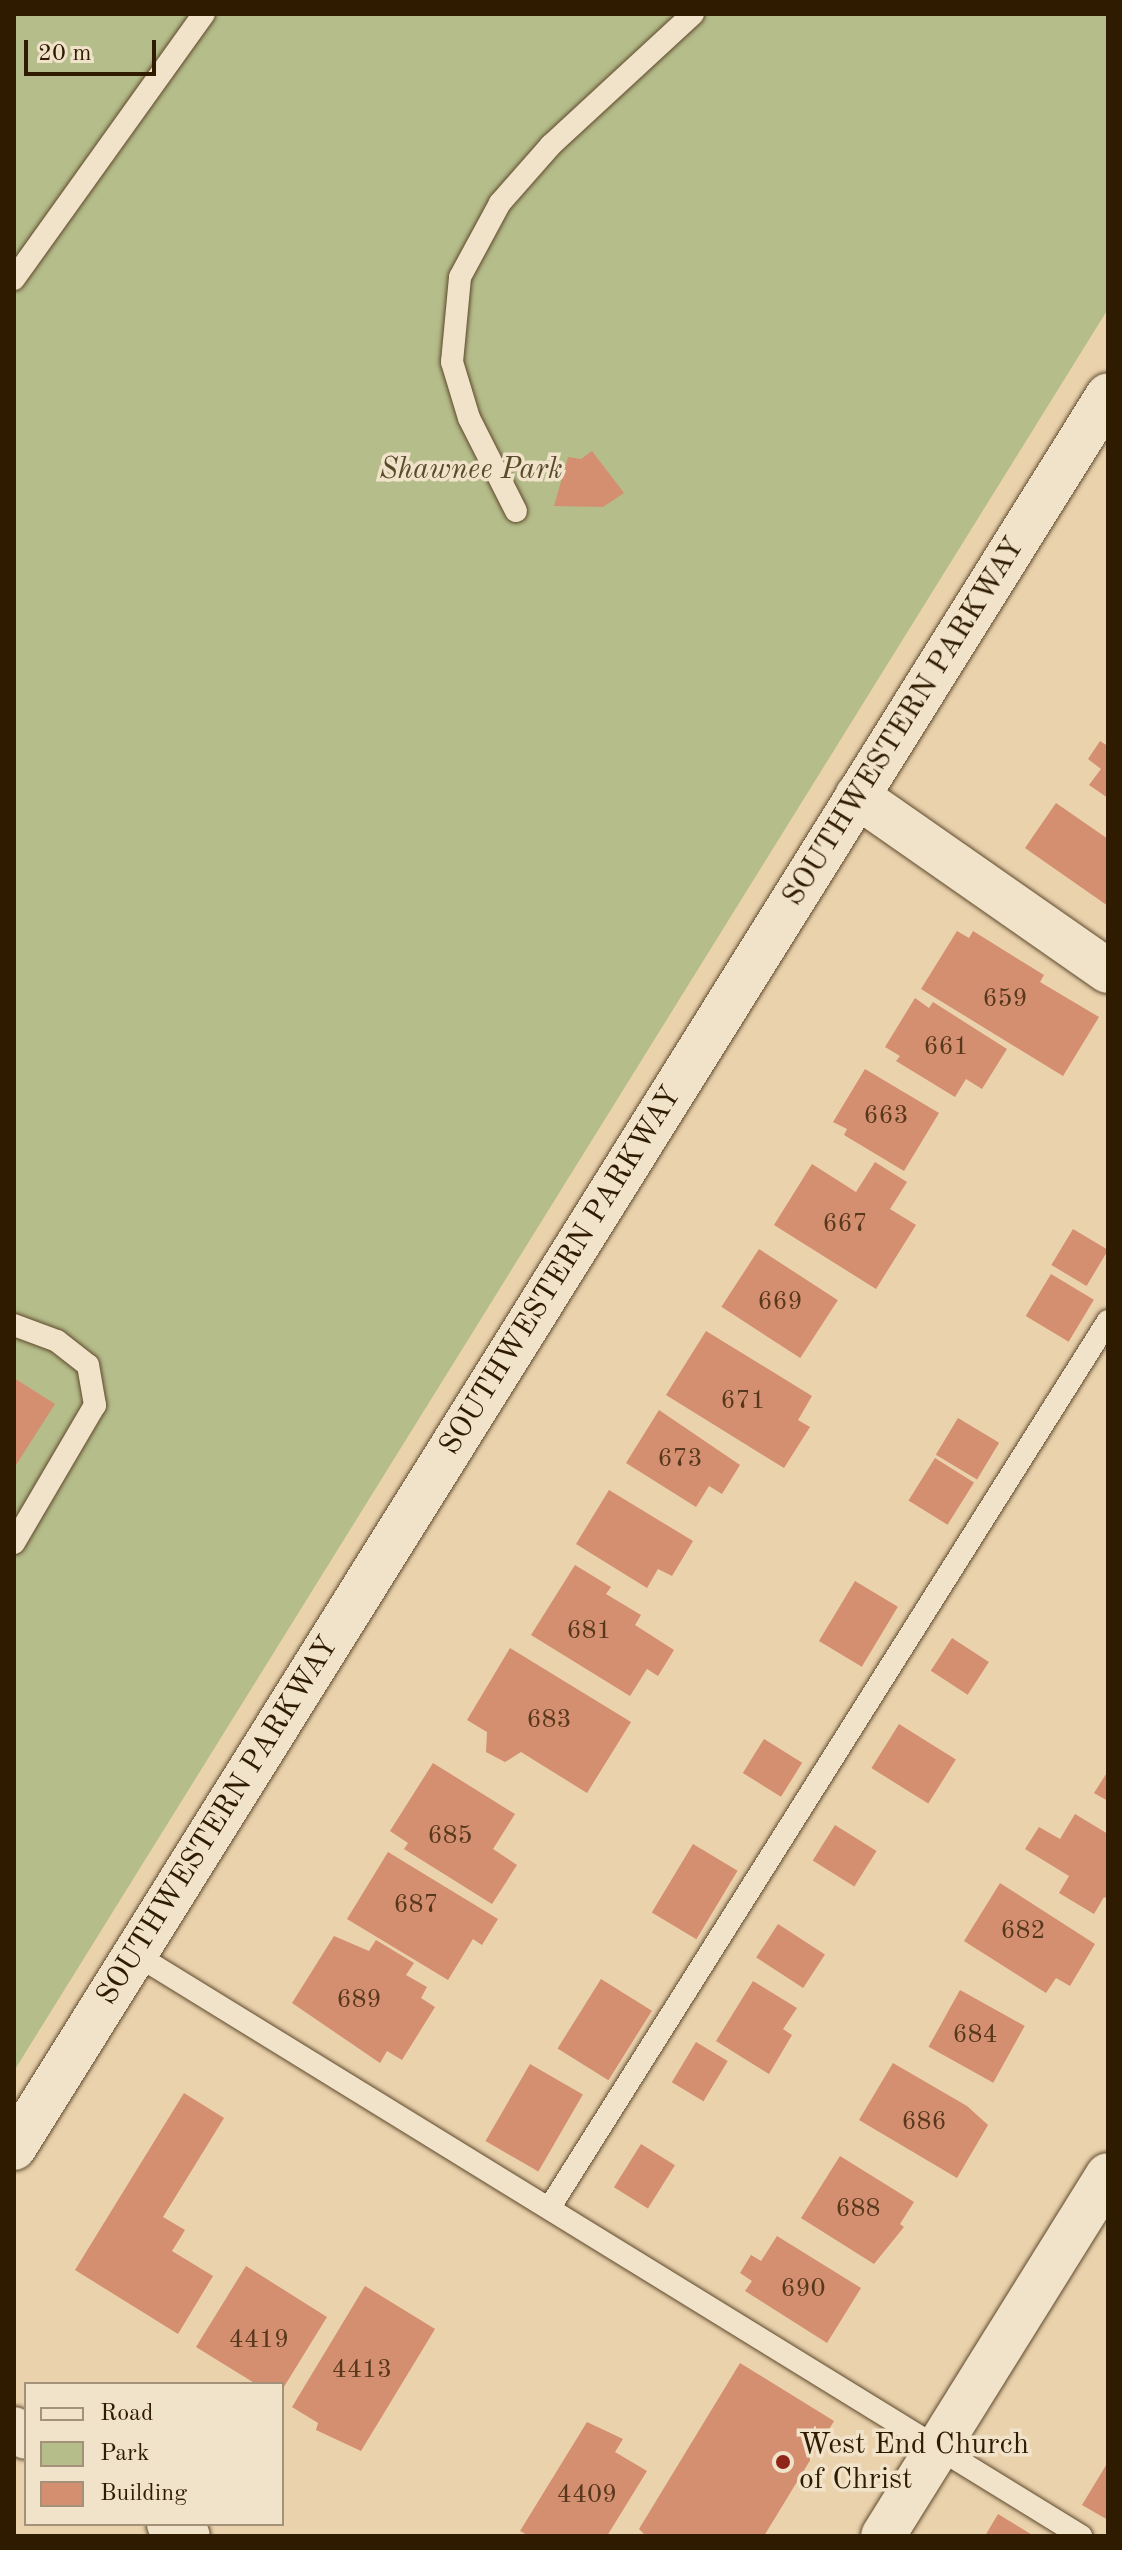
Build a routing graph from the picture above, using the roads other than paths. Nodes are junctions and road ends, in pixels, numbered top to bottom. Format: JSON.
{"nodes":[{"id":1,"x":204,"y":14,"type":"edge"},
{"id":2,"x":693,"y":14,"type":"edge"},
{"id":3,"x":14,"y":279,"type":"edge"},
{"id":4,"x":1108,"y":395,"type":"edge"},
{"id":5,"x":516,"y":511,"type":"dead end"},
{"id":6,"x":857,"y":796,"type":"junction"},
{"id":7,"x":1108,"y":971,"type":"edge"},
{"id":8,"x":1108,"y":1321,"type":"edge"},
{"id":9,"x":14,"y":1325,"type":"edge"},
{"id":10,"x":14,"y":1543,"type":"edge"},
{"id":11,"x":135,"y":1954,"type":"junction"},
{"id":12,"x":14,"y":2148,"type":"edge"},
{"id":13,"x":1108,"y":2175,"type":"edge"},
{"id":14,"x":550,"y":2207,"type":"junction"},
{"id":15,"x":938,"y":2447,"type":"junction"},
{"id":16,"x":883,"y":2536,"type":"edge"},
{"id":17,"x":1081,"y":2536,"type":"edge"}],
"edges":[{"from":1,"to":3,"type":"lane"},
{"from":2,"to":5,"type":"lane"},
{"from":4,"to":6,"type":"street","name":"SOUTHWESTERN PARKWAY"},
{"from":6,"to":7,"type":"street"},
{"from":6,"to":11,"type":"street","name":"SOUTHWESTERN PARKWAY"},
{"from":8,"to":14,"type":"lane"},
{"from":9,"to":10,"type":"lane"},
{"from":11,"to":12,"type":"street","name":"SOUTHWESTERN PARKWAY"},
{"from":11,"to":14,"type":"lane"},
{"from":13,"to":15,"type":"street"},
{"from":14,"to":15,"type":"lane"},
{"from":15,"to":16,"type":"street"},
{"from":15,"to":17,"type":"lane"}]}
